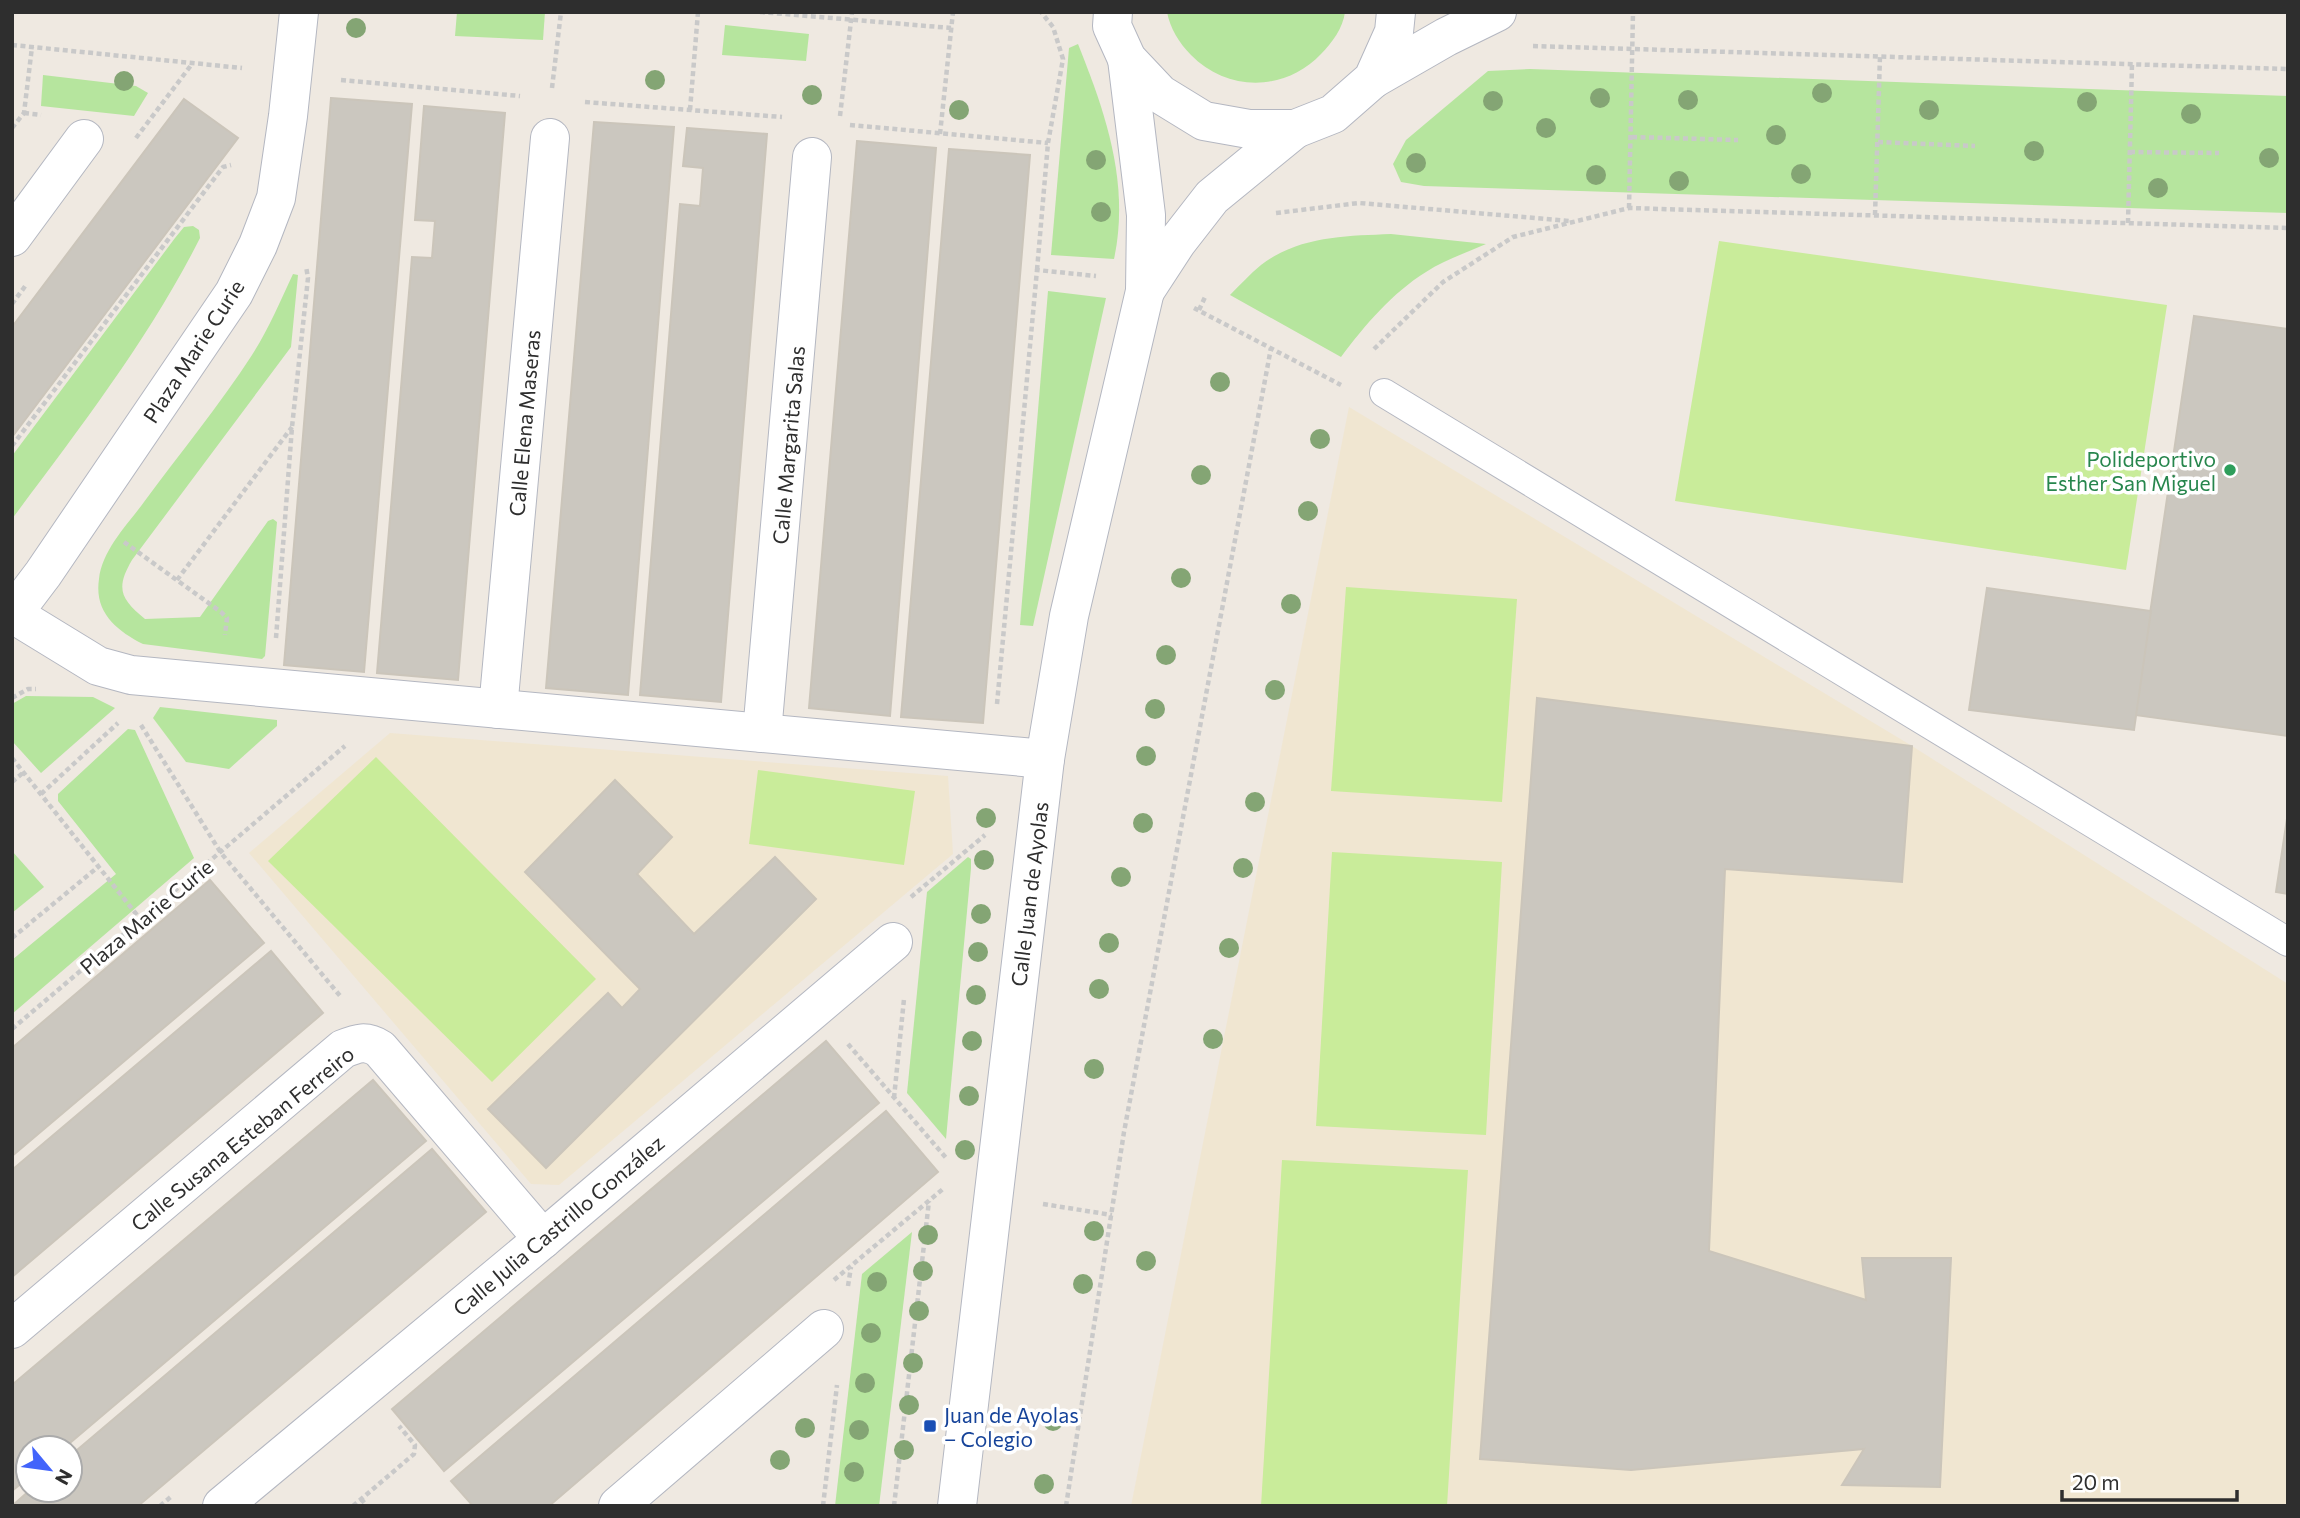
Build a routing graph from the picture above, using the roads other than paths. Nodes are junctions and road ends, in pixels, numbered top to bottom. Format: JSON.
{"nodes":[{"id":1,"x":299,"y":12,"type":"edge"},
{"id":2,"x":1396,"y":12,"type":"edge"},
{"id":3,"x":1497,"y":12,"type":"edge"},
{"id":4,"x":1113,"y":27,"type":"edge"},
{"id":5,"x":1373,"y":79,"type":"junction"},
{"id":6,"x":1294,"y":129,"type":"junction"},
{"id":7,"x":550,"y":138,"type":"dead end"},
{"id":8,"x":84,"y":139,"type":"dead end"},
{"id":9,"x":812,"y":157,"type":"dead end"},
{"id":10,"x":12,"y":237,"type":"edge"},
{"id":11,"x":1145,"y":291,"type":"junction"},
{"id":12,"x":1384,"y":393,"type":"dead end"},
{"id":13,"x":13,"y":614,"type":"edge"},
{"id":14,"x":498,"y":709,"type":"junction"},
{"id":15,"x":762,"y":733,"type":"junction"},
{"id":16,"x":1045,"y":759,"type":"junction"},
{"id":17,"x":893,"y":942,"type":"dead end"},
{"id":18,"x":2288,"y":942,"type":"edge"},
{"id":19,"x":543,"y":1239,"type":"junction"},
{"id":20,"x":12,"y":1328,"type":"edge"},
{"id":21,"x":824,"y":1329,"type":"dead end"},
{"id":22,"x":222,"y":1506,"type":"edge"},
{"id":23,"x":618,"y":1506,"type":"edge"},
{"id":24,"x":957,"y":1506,"type":"edge"}],
"edges":[{"from":1,"to":13,"type":"street","name":"Plaza Marie Curie"},
{"from":2,"to":5,"type":"street"},
{"from":3,"to":5,"type":"street"},
{"from":4,"to":6,"type":"street"},
{"from":4,"to":11,"type":"street","name":"Calle Juan de Ayolas"},
{"from":5,"to":6,"type":"street"},
{"from":6,"to":11,"type":"street","name":"Calle Juan de Ayolas"},
{"from":7,"to":14,"type":"street","name":"Calle Elena Maseras"},
{"from":8,"to":10,"type":"street"},
{"from":9,"to":15,"type":"street","name":"Calle Margarita Salas"},
{"from":11,"to":16,"type":"street","name":"Calle Juan de Ayolas"},
{"from":12,"to":18,"type":"lane"},
{"from":13,"to":14,"type":"street"},
{"from":14,"to":15,"type":"street"},
{"from":15,"to":16,"type":"street"},
{"from":16,"to":24,"type":"street","name":"Calle Juan de Ayolas"},
{"from":17,"to":19,"type":"street","name":"Calle Julia Castrillo González"},
{"from":19,"to":20,"type":"street","name":"Calle Susana Esteban Ferreiro"},
{"from":19,"to":22,"type":"street","name":"Calle Julia Castrillo González"},
{"from":21,"to":23,"type":"street"}]}
